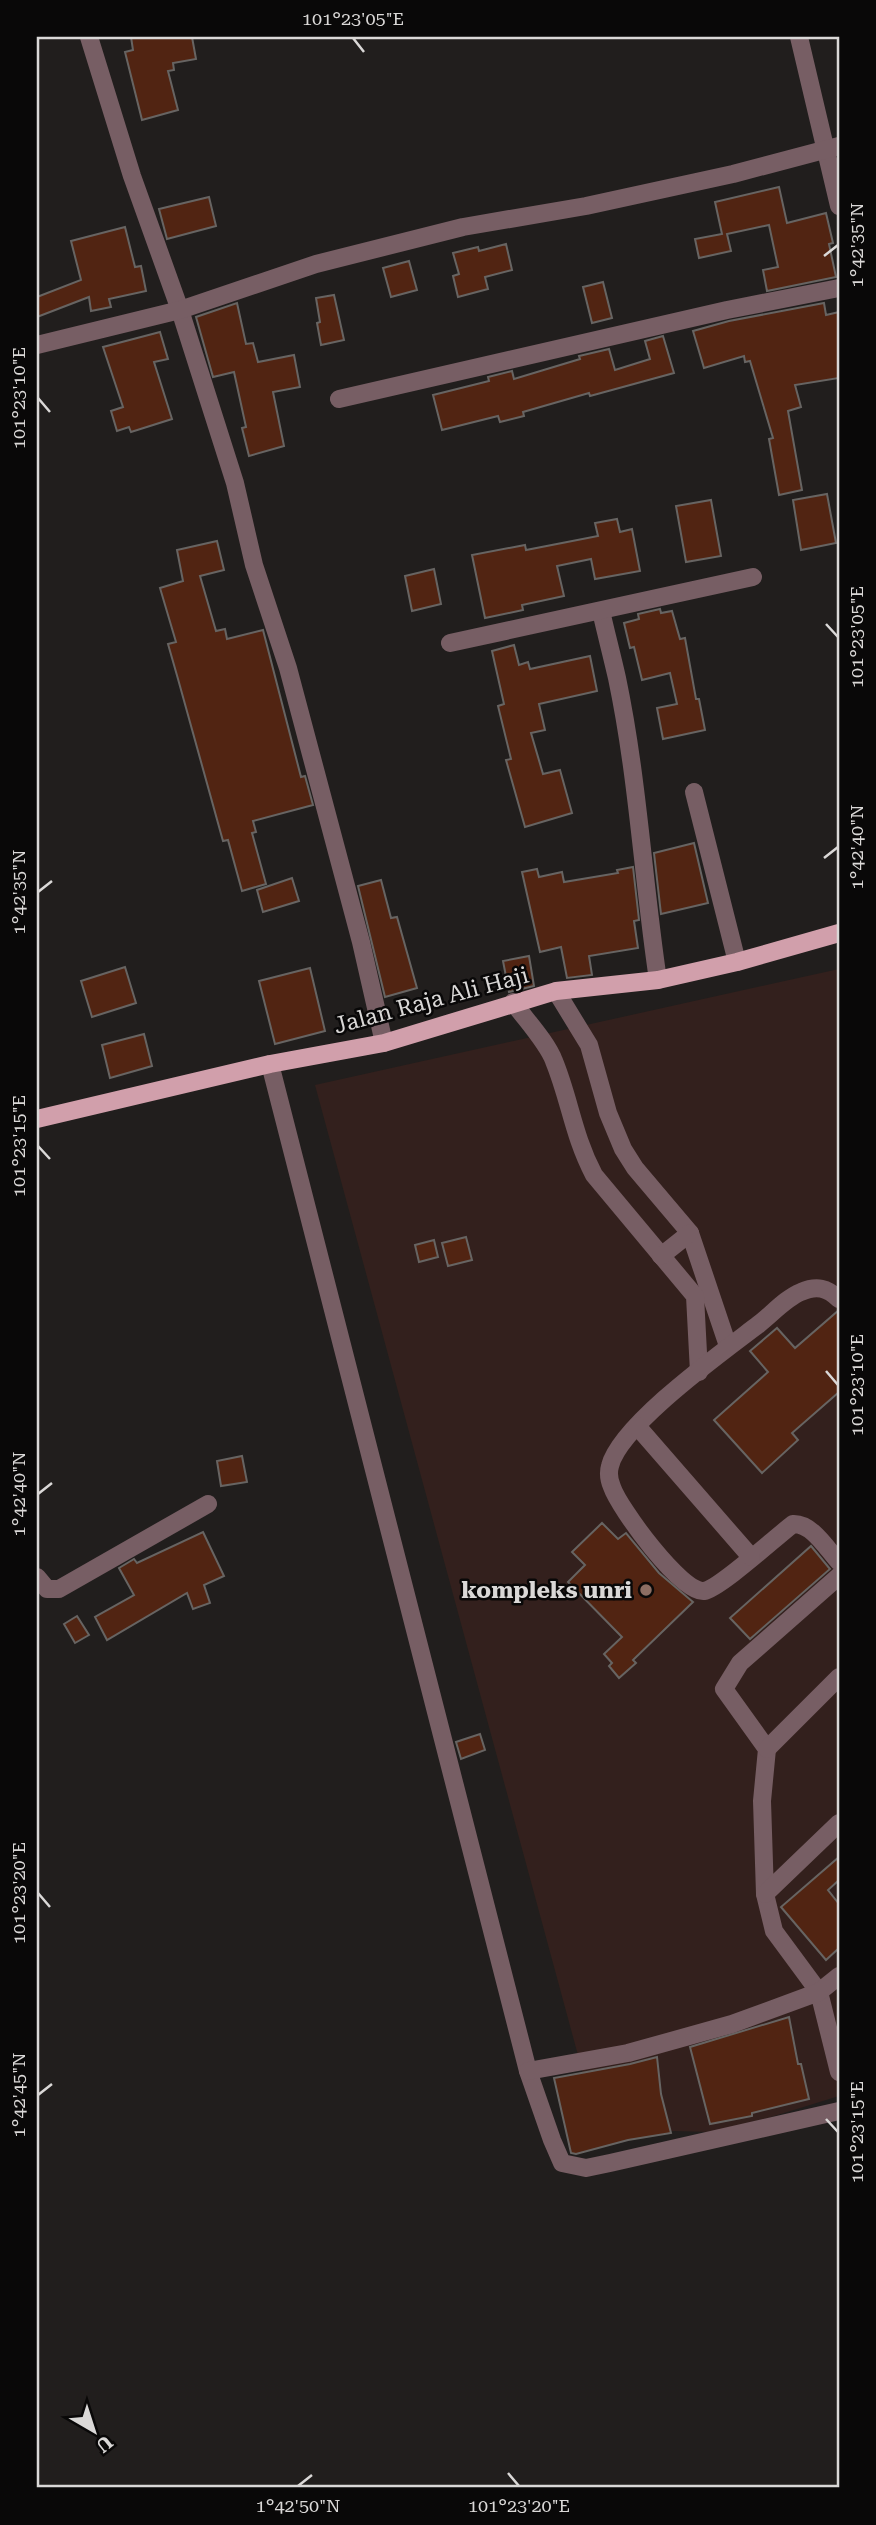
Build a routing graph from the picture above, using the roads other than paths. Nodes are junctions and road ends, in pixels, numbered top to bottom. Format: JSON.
{"nodes":[{"id":1,"x":89,"y":37,"type":"edge"},
{"id":2,"x":799,"y":37,"type":"edge"},
{"id":3,"x":833,"y":147,"type":"edge"},
{"id":4,"x":839,"y":206,"type":"edge"},
{"id":5,"x":839,"y":288,"type":"edge"},
{"id":6,"x":180,"y":310,"type":"junction"},
{"id":7,"x":37,"y":345,"type":"edge"},
{"id":8,"x":339,"y":398,"type":"dead end"},
{"id":9,"x":753,"y":578,"type":"dead end"},
{"id":10,"x":601,"y":611,"type":"junction"},
{"id":11,"x":450,"y":643,"type":"dead end"},
{"id":12,"x":694,"y":792,"type":"dead end"},
{"id":13,"x":839,"y":933,"type":"edge"},
{"id":14,"x":737,"y":962,"type":"junction"},
{"id":15,"x":658,"y":980,"type":"junction"},
{"id":16,"x":556,"y":991,"type":"junction"},
{"id":17,"x":513,"y":1002,"type":"junction"},
{"id":18,"x":384,"y":1043,"type":"junction"},
{"id":19,"x":270,"y":1064,"type":"junction"},
{"id":20,"x":37,"y":1119,"type":"edge"},
{"id":21,"x":690,"y":1233,"type":"junction"},
{"id":22,"x":661,"y":1256,"type":"junction"},
{"id":23,"x":839,"y":1299,"type":"edge"},
{"id":24,"x":728,"y":1346,"type":"junction"},
{"id":25,"x":699,"y":1372,"type":"junction"},
{"id":26,"x":637,"y":1426,"type":"junction"},
{"id":27,"x":208,"y":1504,"type":"dead end"},
{"id":28,"x":751,"y":1558,"type":"junction"},
{"id":29,"x":839,"y":1562,"type":"edge"},
{"id":30,"x":839,"y":1576,"type":"edge"},
{"id":31,"x":37,"y":1577,"type":"edge"},
{"id":32,"x":839,"y":1677,"type":"edge"},
{"id":33,"x":768,"y":1749,"type":"junction"},
{"id":34,"x":839,"y":1823,"type":"edge"},
{"id":35,"x":765,"y":1894,"type":"junction"},
{"id":36,"x":839,"y":1976,"type":"edge"},
{"id":37,"x":819,"y":1992,"type":"junction"},
{"id":38,"x":528,"y":2071,"type":"junction"},
{"id":39,"x":839,"y":2072,"type":"edge"},
{"id":40,"x":839,"y":2111,"type":"edge"}],
"edges":[{"from":1,"to":6,"type":"street"},
{"from":2,"to":3,"type":"street"},
{"from":3,"to":4,"type":"street"},
{"from":3,"to":6,"type":"street"},
{"from":5,"to":8,"type":"street"},
{"from":6,"to":7,"type":"street"},
{"from":6,"to":18,"type":"street"},
{"from":9,"to":10,"type":"street"},
{"from":10,"to":11,"type":"street"},
{"from":10,"to":15,"type":"street"},
{"from":12,"to":14,"type":"street"},
{"from":13,"to":14,"type":"main road","name":"Jalan Raja Ali Haji"},
{"from":14,"to":15,"type":"main road","name":"Jalan Raja Ali Haji"},
{"from":15,"to":16,"type":"main road","name":"Jalan Raja Ali Haji"},
{"from":16,"to":17,"type":"main road","name":"Jalan Raja Ali Haji"},
{"from":16,"to":21,"type":"street"},
{"from":17,"to":18,"type":"main road","name":"Jalan Raja Ali Haji"},
{"from":17,"to":22,"type":"street"},
{"from":18,"to":19,"type":"main road","name":"Jalan Raja Ali Haji"},
{"from":19,"to":20,"type":"main road","name":"Jalan Raja Ali Haji"},
{"from":19,"to":38,"type":"street"},
{"from":21,"to":22,"type":"street"},
{"from":21,"to":24,"type":"street"},
{"from":22,"to":25,"type":"street"},
{"from":23,"to":24,"type":"street"},
{"from":24,"to":25,"type":"street"},
{"from":25,"to":26,"type":"street"},
{"from":26,"to":28,"type":"street"},
{"from":26,"to":28,"type":"street"},
{"from":27,"to":31,"type":"street"},
{"from":28,"to":29,"type":"street"},
{"from":30,"to":33,"type":"street"},
{"from":32,"to":33,"type":"street"},
{"from":33,"to":35,"type":"street"},
{"from":34,"to":35,"type":"street"},
{"from":35,"to":37,"type":"street"},
{"from":36,"to":37,"type":"street"},
{"from":37,"to":38,"type":"street"},
{"from":37,"to":39,"type":"street"},
{"from":38,"to":40,"type":"street"}]}
